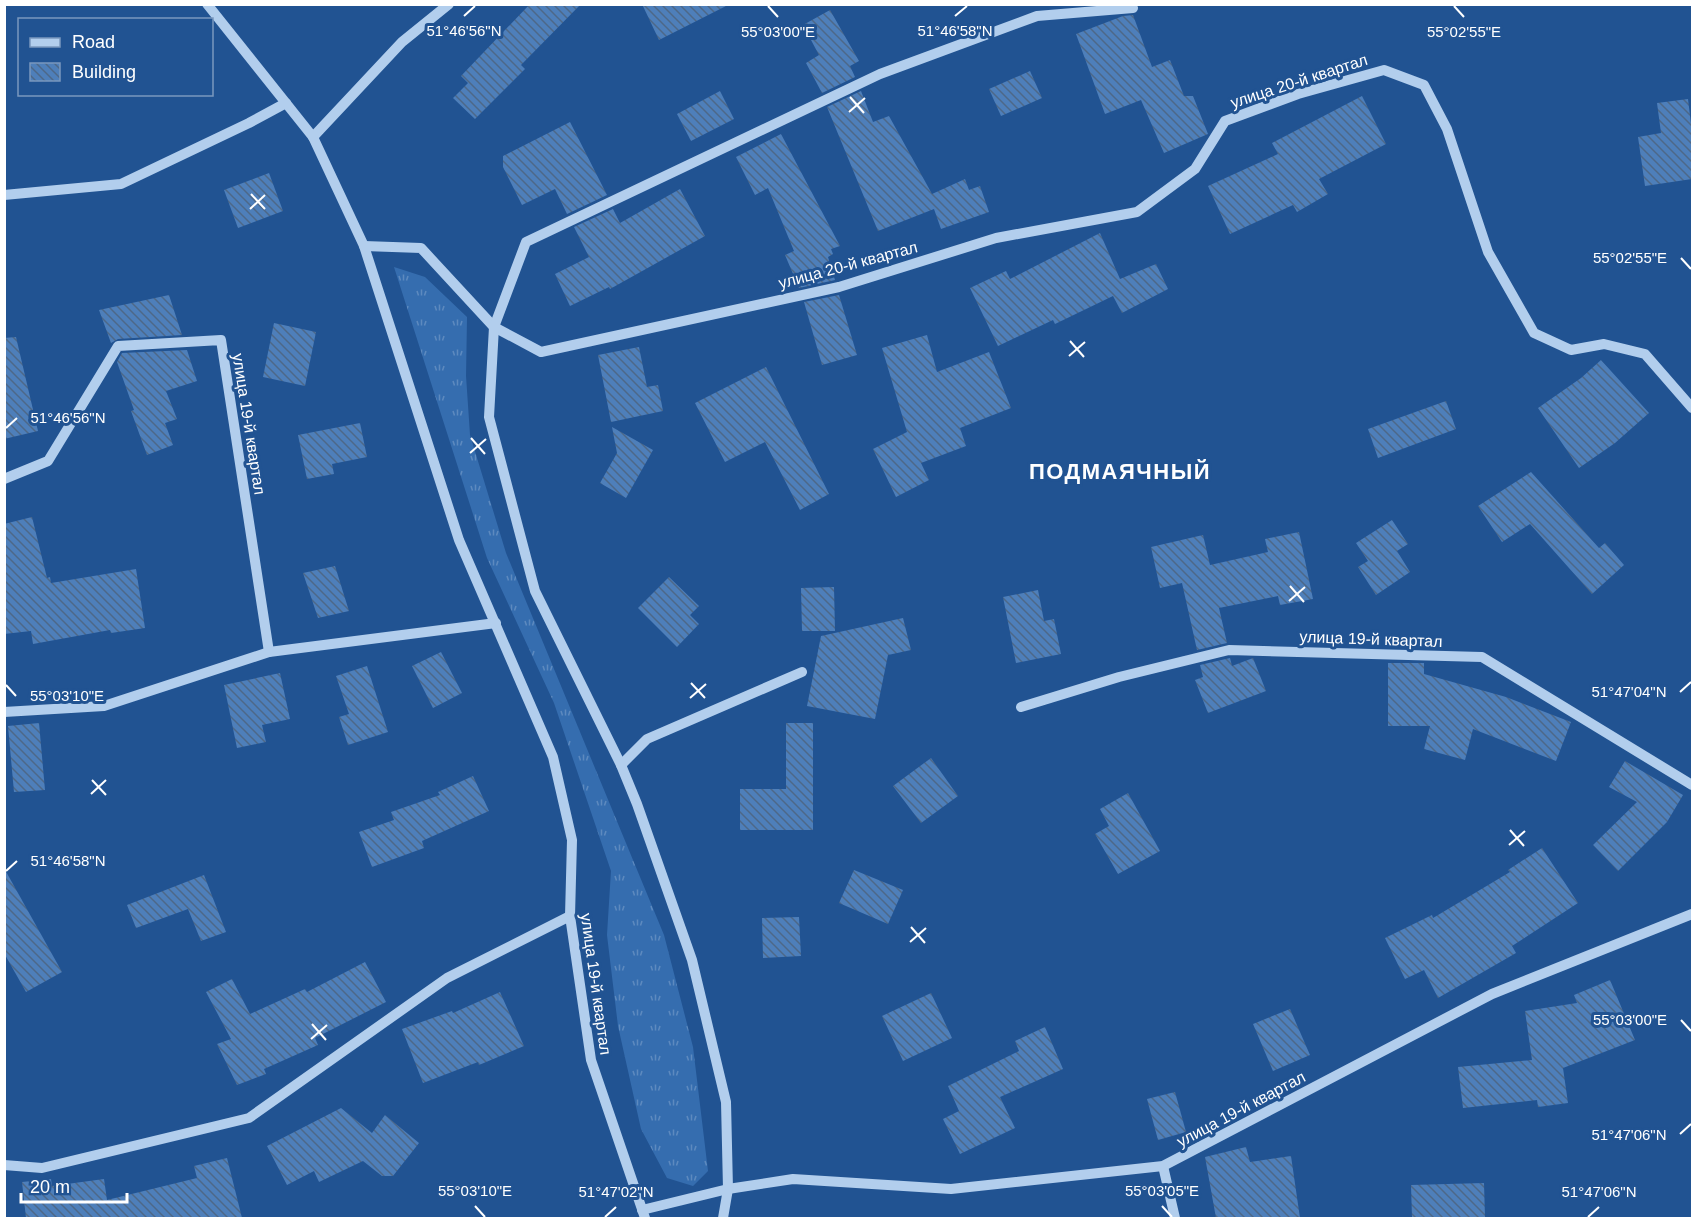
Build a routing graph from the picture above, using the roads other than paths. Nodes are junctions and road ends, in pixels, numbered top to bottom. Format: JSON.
{"nodes":[{"id":1,"x":207,"y":4,"type":"edge"},
{"id":2,"x":449,"y":4,"type":"edge"},
{"id":3,"x":1133,"y":8,"type":"dead end"},
{"id":4,"x":286,"y":103,"type":"junction"},
{"id":5,"x":313,"y":137,"type":"junction"},
{"id":6,"x":4,"y":195,"type":"edge"},
{"id":7,"x":364,"y":246,"type":"junction"},
{"id":8,"x":494,"y":327,"type":"junction"},
{"id":9,"x":1692,"y":408,"type":"edge"},
{"id":10,"x":4,"y":479,"type":"edge"},
{"id":11,"x":496,"y":623,"type":"junction"},
{"id":12,"x":269,"y":652,"type":"junction"},
{"id":13,"x":802,"y":672,"type":"dead end"},
{"id":14,"x":1020,"y":706,"type":"dead end"},
{"id":15,"x":4,"y":712,"type":"edge"},
{"id":16,"x":621,"y":765,"type":"junction"},
{"id":17,"x":1692,"y":785,"type":"edge"},
{"id":18,"x":1692,"y":914,"type":"edge"},
{"id":19,"x":570,"y":916,"type":"junction"},
{"id":20,"x":4,"y":1166,"type":"edge"},
{"id":21,"x":1163,"y":1166,"type":"junction"},
{"id":22,"x":728,"y":1189,"type":"junction"},
{"id":23,"x":644,"y":1214,"type":"edge"},
{"id":24,"x":723,"y":1218,"type":"edge"},
{"id":25,"x":1175,"y":1218,"type":"edge"}],
"edges":[{"from":1,"to":4,"type":"street","name":"улица 19-й квартал"},
{"from":2,"to":5,"type":"street"},
{"from":3,"to":8,"type":"street"},
{"from":4,"to":5,"type":"street","name":"улица 19-й квартал"},
{"from":4,"to":6,"type":"street"},
{"from":5,"to":7,"type":"street","name":"улица 19-й квартал"},
{"from":7,"to":8,"type":"street","name":"улица 20-й квартал"},
{"from":7,"to":11,"type":"street","name":"улица 19-й квартал"},
{"from":8,"to":9,"type":"street","name":"улица 20-й квартал"},
{"from":8,"to":16,"type":"street"},
{"from":10,"to":12,"type":"street","name":"улица 19-й квартал"},
{"from":11,"to":12,"type":"street"},
{"from":11,"to":19,"type":"street","name":"улица 19-й квартал"},
{"from":12,"to":15,"type":"street"},
{"from":13,"to":16,"type":"street"},
{"from":14,"to":17,"type":"street","name":"улица 19-й квартал"},
{"from":16,"to":22,"type":"street"},
{"from":18,"to":21,"type":"street","name":"улица 19-й квартал"},
{"from":19,"to":20,"type":"street"},
{"from":19,"to":23,"type":"street","name":"улица 19-й квартал"},
{"from":21,"to":22,"type":"street","name":"улица 19-й квартал"},
{"from":21,"to":25,"type":"street"},
{"from":22,"to":23,"type":"street","name":"улица 19-й квартал"},
{"from":22,"to":24,"type":"street"}]}
